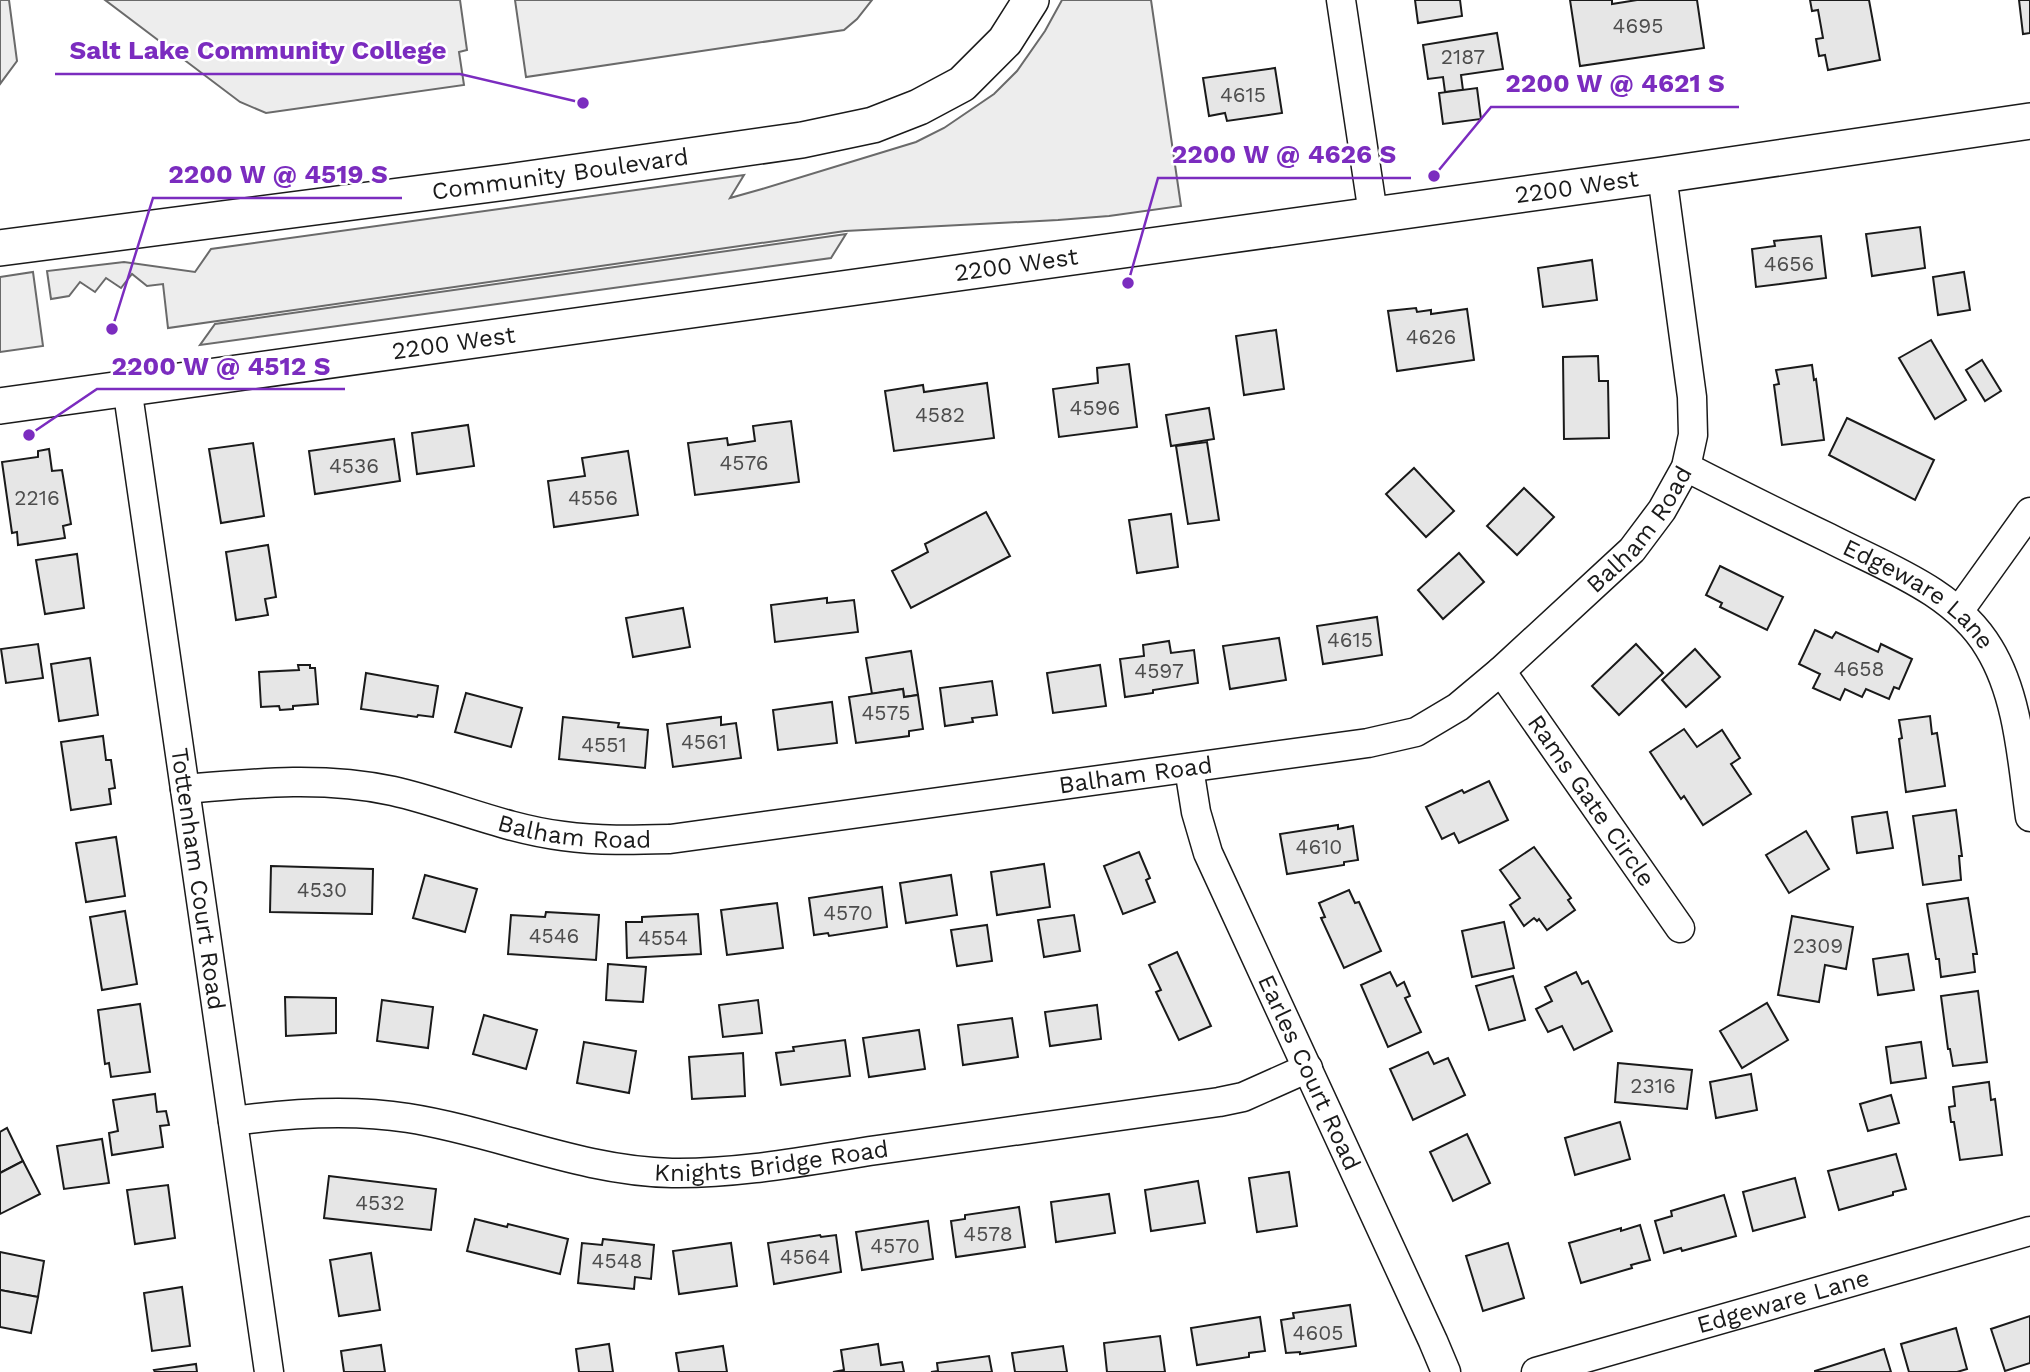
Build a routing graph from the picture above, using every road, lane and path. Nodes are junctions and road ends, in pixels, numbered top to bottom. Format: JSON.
{"nodes":[{"id":1,"x":1031,"y":0,"type":"edge"},
{"id":2,"x":1341,"y":0,"type":"edge"},
{"id":3,"x":2030,"y":121,"type":"edge"},
{"id":4,"x":1662,"y":175,"type":"junction"},
{"id":5,"x":1373,"y":214,"type":"junction"},
{"id":6,"x":0,"y":248,"type":"edge"},
{"id":7,"x":127,"y":387,"type":"junction"},
{"id":8,"x":0,"y":406,"type":"edge"},
{"id":9,"x":1686,"y":467,"type":"junction"},
{"id":10,"x":2030,"y":512,"type":"edge"},
{"id":11,"x":1959,"y":611,"type":"junction"},
{"id":12,"x":1501,"y":671,"type":"junction"},
{"id":13,"x":1189,"y":768,"type":"junction"},
{"id":14,"x":185,"y":789,"type":"junction"},
{"id":15,"x":2030,"y":817,"type":"edge"},
{"id":16,"x":1680,"y":928,"type":"dead end"},
{"id":17,"x":1308,"y":1068,"type":"junction"},
{"id":18,"x":233,"y":1121,"type":"junction"},
{"id":19,"x":2030,"y":1231,"type":"edge"},
{"id":20,"x":270,"y":1372,"type":"edge"},
{"id":21,"x":1446,"y":1372,"type":"edge"},
{"id":22,"x":1536,"y":1372,"type":"edge"}],
"edges":[{"from":1,"to":6,"type":"street","name":"Community Boulevard"},
{"from":2,"to":5,"type":"street"},
{"from":3,"to":4,"type":"street","name":"2200 West"},
{"from":4,"to":5,"type":"street","name":"2200 West"},
{"from":4,"to":9,"type":"street","name":"Balham Road"},
{"from":5,"to":7,"type":"street","name":"2200 West"},
{"from":7,"to":8,"type":"street","name":"2200 West"},
{"from":7,"to":14,"type":"street","name":"Tottenham Court Road"},
{"from":9,"to":11,"type":"street","name":"Edgeware Lane"},
{"from":9,"to":12,"type":"street","name":"Balham Road"},
{"from":10,"to":11,"type":"street"},
{"from":11,"to":15,"type":"street","name":"Edgeware Lane"},
{"from":12,"to":13,"type":"street","name":"Balham Road"},
{"from":12,"to":16,"type":"street","name":"Rams Gate Circle"},
{"from":13,"to":14,"type":"street","name":"Balham Road"},
{"from":13,"to":17,"type":"street","name":"Earles Court Road"},
{"from":14,"to":18,"type":"street","name":"Tottenham Court Road"},
{"from":17,"to":18,"type":"street","name":"Knights Bridge Road"},
{"from":17,"to":21,"type":"street","name":"Earles Court Road"},
{"from":18,"to":20,"type":"street","name":"Tottenham Court Road"},
{"from":19,"to":22,"type":"street","name":"Edgeware Lane"}]}
